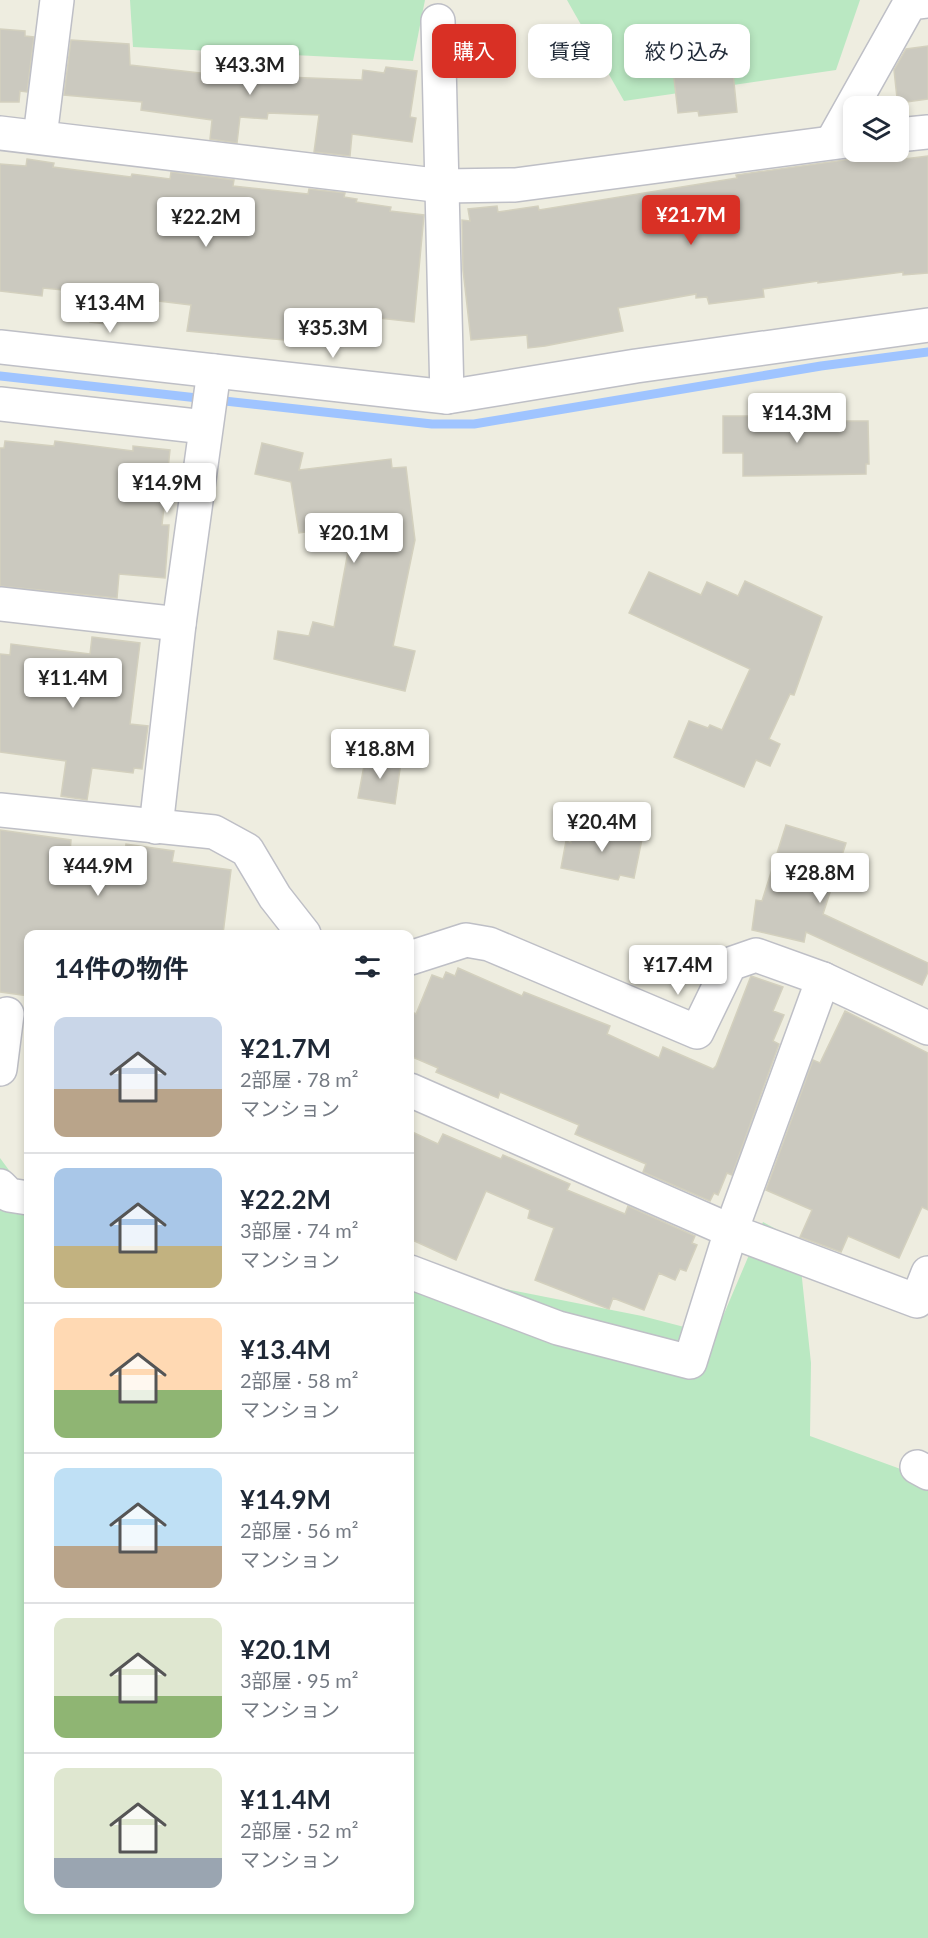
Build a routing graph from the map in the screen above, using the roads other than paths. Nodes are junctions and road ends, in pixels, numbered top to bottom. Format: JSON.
{"nodes":[{"id":1,"x":57,"y":0,"type":"edge"},
{"id":2,"x":928,"y":1,"type":"edge"},
{"id":3,"x":438,"y":21,"type":"dead end"},
{"id":4,"x":865,"y":96,"type":"edge"},
{"id":5,"x":928,"y":132,"type":"edge"},
{"id":6,"x":0,"y":133,"type":"edge"},
{"id":7,"x":909,"y":134,"type":"edge"},
{"id":8,"x":40,"y":137,"type":"junction"},
{"id":9,"x":843,"y":141,"type":"edge"},
{"id":10,"x":443,"y":186,"type":"junction"},
{"id":11,"x":928,"y":325,"type":"edge"},
{"id":12,"x":0,"y":347,"type":"edge"},
{"id":13,"x":447,"y":397,"type":"junction"},
{"id":14,"x":209,"y":400,"type":"junction"},
{"id":15,"x":0,"y":404,"type":"edge"},
{"id":16,"x":0,"y":604,"type":"edge"},
{"id":17,"x":179,"y":624,"type":"junction"},
{"id":18,"x":0,"y":810,"type":"edge"},
{"id":19,"x":156,"y":827,"type":"junction"},
{"id":20,"x":301,"y":930,"type":"edge"},
{"id":21,"x":414,"y":957,"type":"edge"},
{"id":22,"x":823,"y":979,"type":"junction"},
{"id":23,"x":12,"y":1014,"type":"edge"},
{"id":24,"x":928,"y":1028,"type":"edge"},
{"id":25,"x":0,"y":1069,"type":"edge"},
{"id":26,"x":414,"y":1092,"type":"edge"},
{"id":27,"x":0,"y":1186,"type":"edge"},
{"id":28,"x":24,"y":1197,"type":"edge"},
{"id":29,"x":731,"y":1231,"type":"junction"},
{"id":30,"x":928,"y":1273,"type":"edge"},
{"id":31,"x":414,"y":1274,"type":"edge"}],
"edges":[{"from":1,"to":8,"type":"street"},
{"from":2,"to":4,"type":"street"},
{"from":3,"to":10,"type":"street"},
{"from":5,"to":7,"type":"street"},
{"from":6,"to":8,"type":"street"},
{"from":8,"to":10,"type":"street"},
{"from":9,"to":10,"type":"street"},
{"from":10,"to":13,"type":"street"},
{"from":11,"to":13,"type":"street"},
{"from":12,"to":14,"type":"street"},
{"from":13,"to":14,"type":"street"},
{"from":14,"to":15,"type":"street"},
{"from":14,"to":17,"type":"street"},
{"from":16,"to":17,"type":"street"},
{"from":17,"to":19,"type":"street"},
{"from":18,"to":19,"type":"street"},
{"from":19,"to":20,"type":"street"},
{"from":21,"to":22,"type":"street"},
{"from":22,"to":24,"type":"street"},
{"from":22,"to":29,"type":"street"},
{"from":23,"to":25,"type":"street"},
{"from":26,"to":29,"type":"street"},
{"from":27,"to":28,"type":"street"},
{"from":29,"to":30,"type":"street"},
{"from":29,"to":31,"type":"street"}]}
